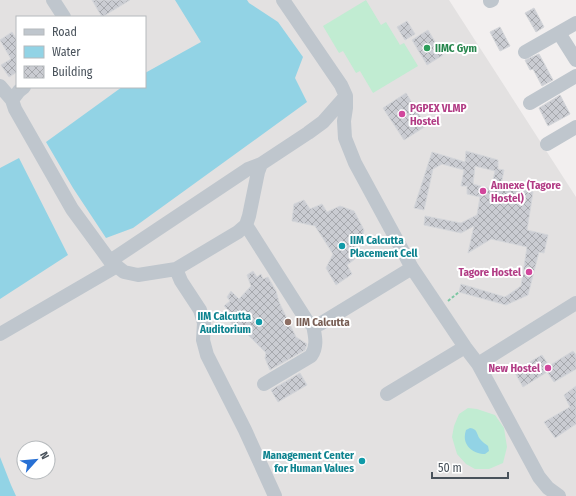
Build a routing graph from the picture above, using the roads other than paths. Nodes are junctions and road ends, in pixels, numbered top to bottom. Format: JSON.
{"nodes":[{"id":1,"x":53,"y":0,"type":"edge"},
{"id":2,"x":283,"y":0,"type":"edge"},
{"id":3,"x":63,"y":16,"type":"edge"},
{"id":4,"x":576,"y":23,"type":"edge"},
{"id":5,"x":559,"y":32,"type":"junction"},
{"id":6,"x":524,"y":52,"type":"dead end"},
{"id":7,"x":576,"y":60,"type":"edge"},
{"id":8,"x":576,"y":76,"type":"edge"},
{"id":9,"x":0,"y":86,"type":"edge"},
{"id":10,"x":23,"y":88,"type":"edge"},
{"id":11,"x":346,"y":96,"type":"junction"},
{"id":12,"x":12,"y":100,"type":"junction"},
{"id":13,"x":530,"y":103,"type":"dead end"},
{"id":14,"x":576,"y":127,"type":"edge"},
{"id":15,"x":547,"y":144,"type":"dead end"},
{"id":16,"x":262,"y":164,"type":"junction"},
{"id":17,"x":246,"y":226,"type":"junction"},
{"id":18,"x":114,"y":264,"type":"junction"},
{"id":19,"x":412,"y":268,"type":"junction"},
{"id":20,"x":176,"y":269,"type":"junction"},
{"id":21,"x":576,"y":303,"type":"edge"},
{"id":22,"x":313,"y":325,"type":"junction"},
{"id":23,"x":0,"y":334,"type":"edge"},
{"id":24,"x":465,"y":347,"type":"junction"},
{"id":25,"x":478,"y":364,"type":"junction"},
{"id":26,"x":264,"y":384,"type":"dead end"},
{"id":27,"x":387,"y":394,"type":"dead end"},
{"id":28,"x":275,"y":496,"type":"edge"},
{"id":29,"x":559,"y":496,"type":"edge"}],
"edges":[{"from":1,"to":3,"type":"street"},
{"from":2,"to":11,"type":"street"},
{"from":4,"to":5,"type":"street"},
{"from":5,"to":6,"type":"street"},
{"from":5,"to":7,"type":"street"},
{"from":8,"to":13,"type":"street"},
{"from":9,"to":12,"type":"street"},
{"from":10,"to":12,"type":"street"},
{"from":11,"to":16,"type":"street"},
{"from":11,"to":19,"type":"street"},
{"from":12,"to":18,"type":"street"},
{"from":14,"to":15,"type":"street"},
{"from":16,"to":17,"type":"street"},
{"from":16,"to":18,"type":"street"},
{"from":17,"to":20,"type":"street"},
{"from":17,"to":22,"type":"street"},
{"from":18,"to":20,"type":"street"},
{"from":18,"to":23,"type":"street"},
{"from":19,"to":22,"type":"street"},
{"from":19,"to":24,"type":"street"},
{"from":20,"to":28,"type":"street"},
{"from":21,"to":25,"type":"street"},
{"from":22,"to":26,"type":"street"},
{"from":24,"to":25,"type":"street"},
{"from":24,"to":27,"type":"street"},
{"from":25,"to":29,"type":"street"}]}
